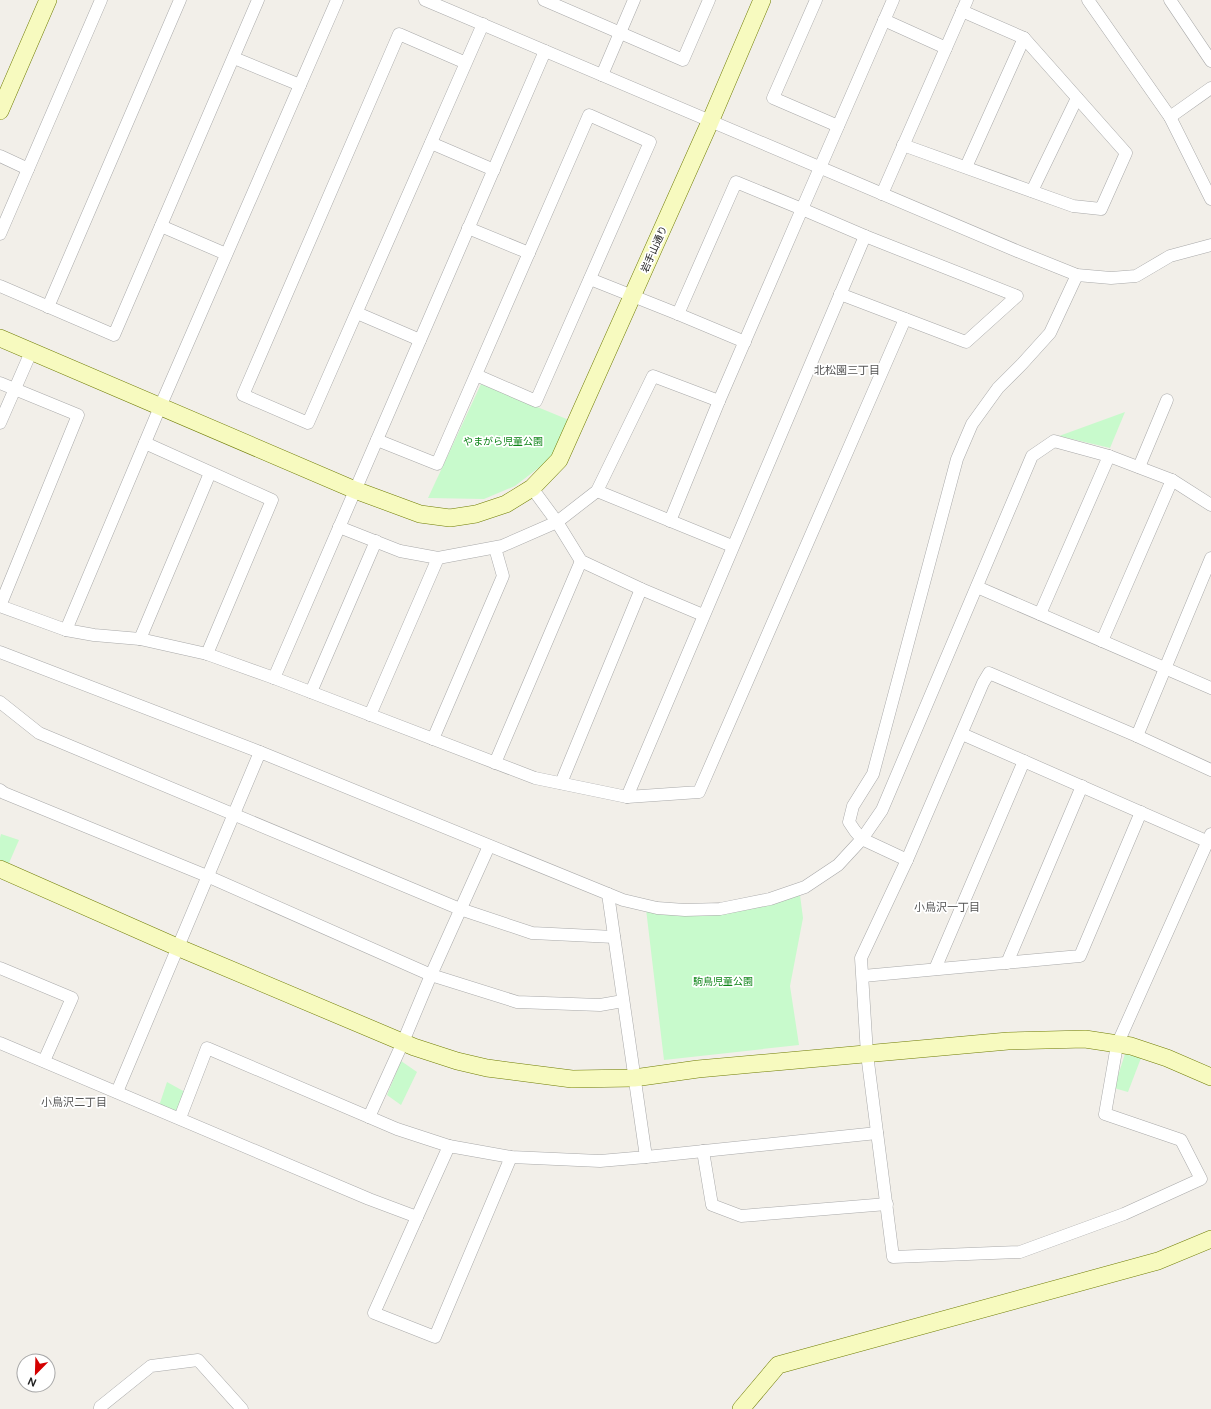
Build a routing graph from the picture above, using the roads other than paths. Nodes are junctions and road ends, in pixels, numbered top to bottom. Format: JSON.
{"nodes":[{"id":1,"x":48,"y":0,"type":"edge"},
{"id":2,"x":100,"y":0,"type":"edge"},
{"id":3,"x":180,"y":0,"type":"edge"},
{"id":4,"x":258,"y":0,"type":"edge"},
{"id":5,"x":337,"y":0,"type":"edge"},
{"id":6,"x":425,"y":0,"type":"edge"},
{"id":7,"x":544,"y":0,"type":"edge"},
{"id":8,"x":634,"y":0,"type":"edge"},
{"id":9,"x":709,"y":0,"type":"edge"},
{"id":10,"x":762,"y":0,"type":"edge"},
{"id":11,"x":816,"y":0,"type":"edge"},
{"id":12,"x":893,"y":0,"type":"edge"},
{"id":13,"x":967,"y":0,"type":"edge"},
{"id":14,"x":1088,"y":0,"type":"edge"},
{"id":15,"x":1170,"y":0,"type":"edge"},
{"id":16,"x":561,"y":3,"type":"edge"},
{"id":17,"x":962,"y":11,"type":"junction"},
{"id":18,"x":884,"y":20,"type":"junction"},
{"id":19,"x":483,"y":24,"type":"junction"},
{"id":20,"x":620,"y":32,"type":"junction"},
{"id":21,"x":1024,"y":38,"type":"junction"},
{"id":22,"x":946,"y":48,"type":"junction"},
{"id":23,"x":545,"y":51,"type":"junction"},
{"id":24,"x":234,"y":58,"type":"junction"},
{"id":25,"x":1211,"y":62,"type":"edge"},
{"id":26,"x":466,"y":63,"type":"junction"},
{"id":27,"x":602,"y":75,"type":"junction"},
{"id":28,"x":300,"y":85,"type":"junction"},
{"id":29,"x":1211,"y":88,"type":"edge"},
{"id":30,"x":1077,"y":98,"type":"junction"},
{"id":31,"x":0,"y":111,"type":"edge"},
{"id":32,"x":1170,"y":117,"type":"junction"},
{"id":33,"x":710,"y":122,"type":"junction"},
{"id":34,"x":838,"y":126,"type":"junction"},
{"id":35,"x":431,"y":143,"type":"junction"},
{"id":36,"x":903,"y":144,"type":"junction"},
{"id":37,"x":0,"y":156,"type":"edge"},
{"id":38,"x":820,"y":167,"type":"junction"},
{"id":39,"x":966,"y":167,"type":"junction"},
{"id":40,"x":28,"y":169,"type":"junction"},
{"id":41,"x":494,"y":170,"type":"junction"},
{"id":42,"x":1032,"y":191,"type":"junction"},
{"id":43,"x":882,"y":194,"type":"junction"},
{"id":44,"x":1211,"y":199,"type":"edge"},
{"id":45,"x":802,"y":209,"type":"junction"},
{"id":46,"x":161,"y":226,"type":"junction"},
{"id":47,"x":468,"y":228,"type":"junction"},
{"id":48,"x":0,"y":234,"type":"edge"},
{"id":49,"x":864,"y":236,"type":"junction"},
{"id":50,"x":1211,"y":245,"type":"edge"},
{"id":51,"x":529,"y":253,"type":"junction"},
{"id":52,"x":226,"y":254,"type":"junction"},
{"id":53,"x":1077,"y":274,"type":"junction"},
{"id":54,"x":590,"y":279,"type":"junction"},
{"id":55,"x":0,"y":286,"type":"edge"},
{"id":56,"x":840,"y":294,"type":"junction"},
{"id":57,"x":633,"y":297,"type":"junction"},
{"id":58,"x":48,"y":307,"type":"junction"},
{"id":59,"x":356,"y":313,"type":"junction"},
{"id":60,"x":678,"y":314,"type":"junction"},
{"id":61,"x":905,"y":319,"type":"junction"},
{"id":62,"x":0,"y":338,"type":"edge"},
{"id":63,"x":420,"y":340,"type":"junction"},
{"id":64,"x":745,"y":342,"type":"junction"},
{"id":65,"x":31,"y":352,"type":"junction"},
{"id":66,"x":476,"y":375,"type":"junction"},
{"id":67,"x":0,"y":383,"type":"edge"},
{"id":68,"x":14,"y":389,"type":"junction"},
{"id":69,"x":1167,"y":400,"type":"dead end"},
{"id":70,"x":719,"y":401,"type":"junction"},
{"id":71,"x":160,"y":407,"type":"junction"},
{"id":72,"x":0,"y":423,"type":"edge"},
{"id":73,"x":377,"y":440,"type":"junction"},
{"id":74,"x":145,"y":443,"type":"junction"},
{"id":75,"x":1109,"y":456,"type":"junction"},
{"id":76,"x":1139,"y":467,"type":"junction"},
{"id":77,"x":210,"y":472,"type":"junction"},
{"id":78,"x":1172,"y":480,"type":"junction"},
{"id":79,"x":532,"y":488,"type":"junction"},
{"id":80,"x":355,"y":490,"type":"junction"},
{"id":81,"x":597,"y":491,"type":"junction"},
{"id":82,"x":1211,"y":505,"type":"edge"},
{"id":83,"x":670,"y":521,"type":"junction"},
{"id":84,"x":557,"y":522,"type":"junction"},
{"id":85,"x":339,"y":527,"type":"junction"},
{"id":86,"x":376,"y":541,"type":"junction"},
{"id":87,"x":732,"y":546,"type":"junction"},
{"id":88,"x":495,"y":548,"type":"junction"},
{"id":89,"x":438,"y":558,"type":"junction"},
{"id":90,"x":1211,"y":558,"type":"edge"},
{"id":91,"x":582,"y":561,"type":"junction"},
{"id":92,"x":977,"y":587,"type":"junction"},
{"id":93,"x":641,"y":589,"type":"junction"},
{"id":94,"x":0,"y":606,"type":"edge"},
{"id":95,"x":1040,"y":614,"type":"junction"},
{"id":96,"x":703,"y":615,"type":"junction"},
{"id":97,"x":66,"y":630,"type":"junction"},
{"id":98,"x":140,"y":639,"type":"junction"},
{"id":99,"x":1102,"y":641,"type":"junction"},
{"id":100,"x":0,"y":652,"type":"edge"},
{"id":101,"x":207,"y":654,"type":"junction"},
{"id":102,"x":1165,"y":668,"type":"junction"},
{"id":103,"x":274,"y":678,"type":"junction"},
{"id":104,"x":1211,"y":688,"type":"edge"},
{"id":105,"x":311,"y":692,"type":"junction"},
{"id":106,"x":0,"y":702,"type":"edge"},
{"id":107,"x":370,"y":715,"type":"junction"},
{"id":108,"x":962,"y":734,"type":"junction"},
{"id":109,"x":1136,"y":736,"type":"junction"},
{"id":110,"x":433,"y":739,"type":"junction"},
{"id":111,"x":260,"y":752,"type":"junction"},
{"id":112,"x":1024,"y":761,"type":"junction"},
{"id":113,"x":495,"y":763,"type":"junction"},
{"id":114,"x":1211,"y":770,"type":"edge"},
{"id":115,"x":561,"y":783,"type":"junction"},
{"id":116,"x":1082,"y":786,"type":"junction"},
{"id":117,"x":0,"y":790,"type":"edge"},
{"id":118,"x":626,"y":797,"type":"junction"},
{"id":119,"x":1141,"y":812,"type":"junction"},
{"id":120,"x":233,"y":814,"type":"junction"},
{"id":121,"x":862,"y":839,"type":"junction"},
{"id":122,"x":1210,"y":839,"type":"edge"},
{"id":123,"x":489,"y":846,"type":"junction"},
{"id":124,"x":907,"y":860,"type":"junction"},
{"id":125,"x":0,"y":869,"type":"edge"},
{"id":126,"x":207,"y":876,"type":"junction"},
{"id":127,"x":608,"y":894,"type":"junction"},
{"id":128,"x":460,"y":909,"type":"junction"},
{"id":129,"x":614,"y":937,"type":"junction"},
{"id":130,"x":177,"y":947,"type":"junction"},
{"id":131,"x":1007,"y":963,"type":"junction"},
{"id":132,"x":0,"y":968,"type":"edge"},
{"id":133,"x":935,"y":969,"type":"junction"},
{"id":134,"x":431,"y":975,"type":"junction"},
{"id":135,"x":863,"y":976,"type":"junction"},
{"id":136,"x":623,"y":1001,"type":"junction"},
{"id":137,"x":403,"y":1042,"type":"junction"},
{"id":138,"x":0,"y":1043,"type":"edge"},
{"id":139,"x":1117,"y":1045,"type":"junction"},
{"id":140,"x":867,"y":1054,"type":"junction"},
{"id":141,"x":44,"y":1061,"type":"junction"},
{"id":142,"x":1211,"y":1076,"type":"edge"},
{"id":143,"x":634,"y":1078,"type":"junction"},
{"id":144,"x":117,"y":1092,"type":"junction"},
{"id":145,"x":369,"y":1117,"type":"junction"},
{"id":146,"x":180,"y":1118,"type":"junction"},
{"id":147,"x":877,"y":1133,"type":"junction"},
{"id":148,"x":449,"y":1146,"type":"junction"},
{"id":149,"x":703,"y":1151,"type":"junction"},
{"id":150,"x":511,"y":1157,"type":"junction"},
{"id":151,"x":646,"y":1157,"type":"junction"},
{"id":152,"x":887,"y":1204,"type":"junction"},
{"id":153,"x":417,"y":1217,"type":"junction"},
{"id":154,"x":1211,"y":1239,"type":"edge"},
{"id":155,"x":100,"y":1409,"type":"edge"},
{"id":156,"x":242,"y":1409,"type":"edge"},
{"id":157,"x":741,"y":1409,"type":"edge"}],
"edges":[{"from":1,"to":31,"type":"street"},
{"from":2,"to":40,"type":"street"},
{"from":3,"to":58,"type":"street"},
{"from":4,"to":24,"type":"street"},
{"from":5,"to":28,"type":"street"},
{"from":6,"to":19,"type":"street"},
{"from":7,"to":16,"type":"street"},
{"from":8,"to":20,"type":"street"},
{"from":9,"to":20,"type":"street"},
{"from":10,"to":33,"type":"street","name":"岩手山通り"},
{"from":11,"to":34,"type":"street"},
{"from":12,"to":18,"type":"street"},
{"from":13,"to":17,"type":"street"},
{"from":14,"to":32,"type":"street"},
{"from":15,"to":25,"type":"street"},
{"from":16,"to":20,"type":"street"},
{"from":17,"to":21,"type":"street"},
{"from":17,"to":22,"type":"street"},
{"from":18,"to":22,"type":"street"},
{"from":18,"to":34,"type":"street"},
{"from":19,"to":23,"type":"street"},
{"from":19,"to":26,"type":"street"},
{"from":20,"to":27,"type":"street"},
{"from":21,"to":30,"type":"street"},
{"from":21,"to":39,"type":"street"},
{"from":22,"to":36,"type":"street"},
{"from":23,"to":27,"type":"street"},
{"from":23,"to":41,"type":"street"},
{"from":24,"to":28,"type":"street"},
{"from":24,"to":46,"type":"street"},
{"from":26,"to":35,"type":"street"},
{"from":26,"to":59,"type":"street"},
{"from":27,"to":33,"type":"street"},
{"from":28,"to":52,"type":"street"},
{"from":29,"to":32,"type":"street"},
{"from":30,"to":42,"type":"street"},
{"from":30,"to":42,"type":"street"},
{"from":32,"to":44,"type":"street"},
{"from":33,"to":38,"type":"street"},
{"from":33,"to":57,"type":"street","name":"岩手山通り"},
{"from":34,"to":38,"type":"street"},
{"from":35,"to":41,"type":"street"},
{"from":35,"to":59,"type":"street"},
{"from":36,"to":39,"type":"street"},
{"from":36,"to":43,"type":"street"},
{"from":37,"to":40,"type":"street"},
{"from":38,"to":43,"type":"street"},
{"from":38,"to":45,"type":"street"},
{"from":39,"to":42,"type":"street"},
{"from":40,"to":48,"type":"street"},
{"from":41,"to":47,"type":"street"},
{"from":43,"to":53,"type":"street"},
{"from":45,"to":49,"type":"street"},
{"from":45,"to":60,"type":"street"},
{"from":45,"to":64,"type":"street"},
{"from":46,"to":52,"type":"street"},
{"from":46,"to":58,"type":"street"},
{"from":47,"to":51,"type":"street"},
{"from":47,"to":63,"type":"street"},
{"from":49,"to":56,"type":"street"},
{"from":49,"to":61,"type":"street"},
{"from":50,"to":53,"type":"street"},
{"from":51,"to":54,"type":"street"},
{"from":51,"to":66,"type":"street"},
{"from":52,"to":71,"type":"street"},
{"from":53,"to":121,"type":"street"},
{"from":54,"to":57,"type":"street"},
{"from":54,"to":66,"type":"street"},
{"from":55,"to":58,"type":"street"},
{"from":56,"to":61,"type":"street"},
{"from":56,"to":87,"type":"street"},
{"from":57,"to":60,"type":"street"},
{"from":57,"to":79,"type":"street","name":"岩手山通り"},
{"from":59,"to":63,"type":"street"},
{"from":60,"to":64,"type":"street"},
{"from":61,"to":118,"type":"street"},
{"from":62,"to":65,"type":"street","name":"岩手山通り"},
{"from":63,"to":73,"type":"street"},
{"from":64,"to":70,"type":"street"},
{"from":65,"to":68,"type":"street"},
{"from":65,"to":71,"type":"street","name":"岩手山通り"},
{"from":66,"to":73,"type":"street"},
{"from":67,"to":68,"type":"street"},
{"from":68,"to":72,"type":"street"},
{"from":68,"to":94,"type":"street"},
{"from":69,"to":76,"type":"street"},
{"from":70,"to":81,"type":"street"},
{"from":70,"to":83,"type":"street"},
{"from":71,"to":74,"type":"street"},
{"from":71,"to":80,"type":"street","name":"岩手山通り"},
{"from":73,"to":80,"type":"street"},
{"from":74,"to":77,"type":"street"},
{"from":74,"to":97,"type":"street"},
{"from":75,"to":76,"type":"street"},
{"from":75,"to":92,"type":"street"},
{"from":75,"to":95,"type":"street"},
{"from":76,"to":78,"type":"street"},
{"from":77,"to":98,"type":"street"},
{"from":77,"to":101,"type":"street"},
{"from":78,"to":82,"type":"street"},
{"from":78,"to":99,"type":"street"},
{"from":79,"to":80,"type":"street","name":"岩手山通り"},
{"from":79,"to":84,"type":"street"},
{"from":80,"to":85,"type":"street"},
{"from":81,"to":83,"type":"street"},
{"from":81,"to":84,"type":"street"},
{"from":83,"to":87,"type":"street"},
{"from":84,"to":88,"type":"street"},
{"from":84,"to":91,"type":"street"},
{"from":85,"to":86,"type":"street"},
{"from":85,"to":103,"type":"street"},
{"from":86,"to":89,"type":"street"},
{"from":86,"to":105,"type":"street"},
{"from":87,"to":96,"type":"street"},
{"from":88,"to":89,"type":"street"},
{"from":88,"to":110,"type":"street"},
{"from":89,"to":107,"type":"street"},
{"from":90,"to":102,"type":"street"},
{"from":91,"to":93,"type":"street"},
{"from":91,"to":113,"type":"street"},
{"from":92,"to":95,"type":"street"},
{"from":92,"to":121,"type":"street"},
{"from":93,"to":96,"type":"street"},
{"from":93,"to":115,"type":"street"},
{"from":94,"to":97,"type":"street"},
{"from":95,"to":99,"type":"street"},
{"from":96,"to":118,"type":"street"},
{"from":97,"to":98,"type":"street"},
{"from":98,"to":101,"type":"street"},
{"from":99,"to":102,"type":"street"},
{"from":100,"to":111,"type":"street"},
{"from":101,"to":103,"type":"street"},
{"from":102,"to":104,"type":"street"},
{"from":102,"to":109,"type":"street"},
{"from":103,"to":105,"type":"street"},
{"from":105,"to":107,"type":"street"},
{"from":106,"to":120,"type":"street"},
{"from":107,"to":110,"type":"street"},
{"from":108,"to":109,"type":"street"},
{"from":108,"to":112,"type":"street"},
{"from":108,"to":124,"type":"street"},
{"from":109,"to":114,"type":"street"},
{"from":110,"to":113,"type":"street"},
{"from":111,"to":120,"type":"street"},
{"from":111,"to":123,"type":"street"},
{"from":112,"to":116,"type":"street"},
{"from":112,"to":133,"type":"street"},
{"from":113,"to":115,"type":"street"},
{"from":115,"to":118,"type":"street"},
{"from":116,"to":119,"type":"street"},
{"from":116,"to":131,"type":"street"},
{"from":117,"to":126,"type":"street"},
{"from":119,"to":122,"type":"street"},
{"from":119,"to":131,"type":"street"},
{"from":120,"to":126,"type":"street"},
{"from":120,"to":128,"type":"street"},
{"from":121,"to":124,"type":"street"},
{"from":121,"to":127,"type":"street"},
{"from":122,"to":139,"type":"street"},
{"from":123,"to":127,"type":"street"},
{"from":123,"to":128,"type":"street"},
{"from":124,"to":135,"type":"street"},
{"from":125,"to":130,"type":"street"},
{"from":126,"to":130,"type":"street"},
{"from":126,"to":134,"type":"street"},
{"from":127,"to":129,"type":"street"},
{"from":128,"to":129,"type":"street"},
{"from":128,"to":134,"type":"street"},
{"from":129,"to":136,"type":"street"},
{"from":130,"to":137,"type":"street"},
{"from":130,"to":144,"type":"street"},
{"from":131,"to":133,"type":"street"},
{"from":132,"to":141,"type":"street"},
{"from":133,"to":135,"type":"street"},
{"from":134,"to":136,"type":"street"},
{"from":134,"to":137,"type":"street"},
{"from":135,"to":140,"type":"street"},
{"from":136,"to":143,"type":"street"},
{"from":137,"to":143,"type":"street"},
{"from":137,"to":145,"type":"street"},
{"from":138,"to":141,"type":"street"},
{"from":139,"to":140,"type":"street"},
{"from":139,"to":142,"type":"street"},
{"from":139,"to":152,"type":"street"},
{"from":140,"to":143,"type":"street"},
{"from":140,"to":147,"type":"street"},
{"from":141,"to":144,"type":"street"},
{"from":143,"to":151,"type":"street"},
{"from":144,"to":146,"type":"street"},
{"from":145,"to":146,"type":"street"},
{"from":145,"to":148,"type":"street"},
{"from":146,"to":153,"type":"street"},
{"from":147,"to":149,"type":"street"},
{"from":147,"to":152,"type":"street"},
{"from":148,"to":150,"type":"street"},
{"from":148,"to":153,"type":"street"},
{"from":149,"to":151,"type":"street"},
{"from":149,"to":152,"type":"street"},
{"from":150,"to":151,"type":"street"},
{"from":150,"to":153,"type":"street"},
{"from":154,"to":157,"type":"street"},
{"from":155,"to":156,"type":"street"}]}
